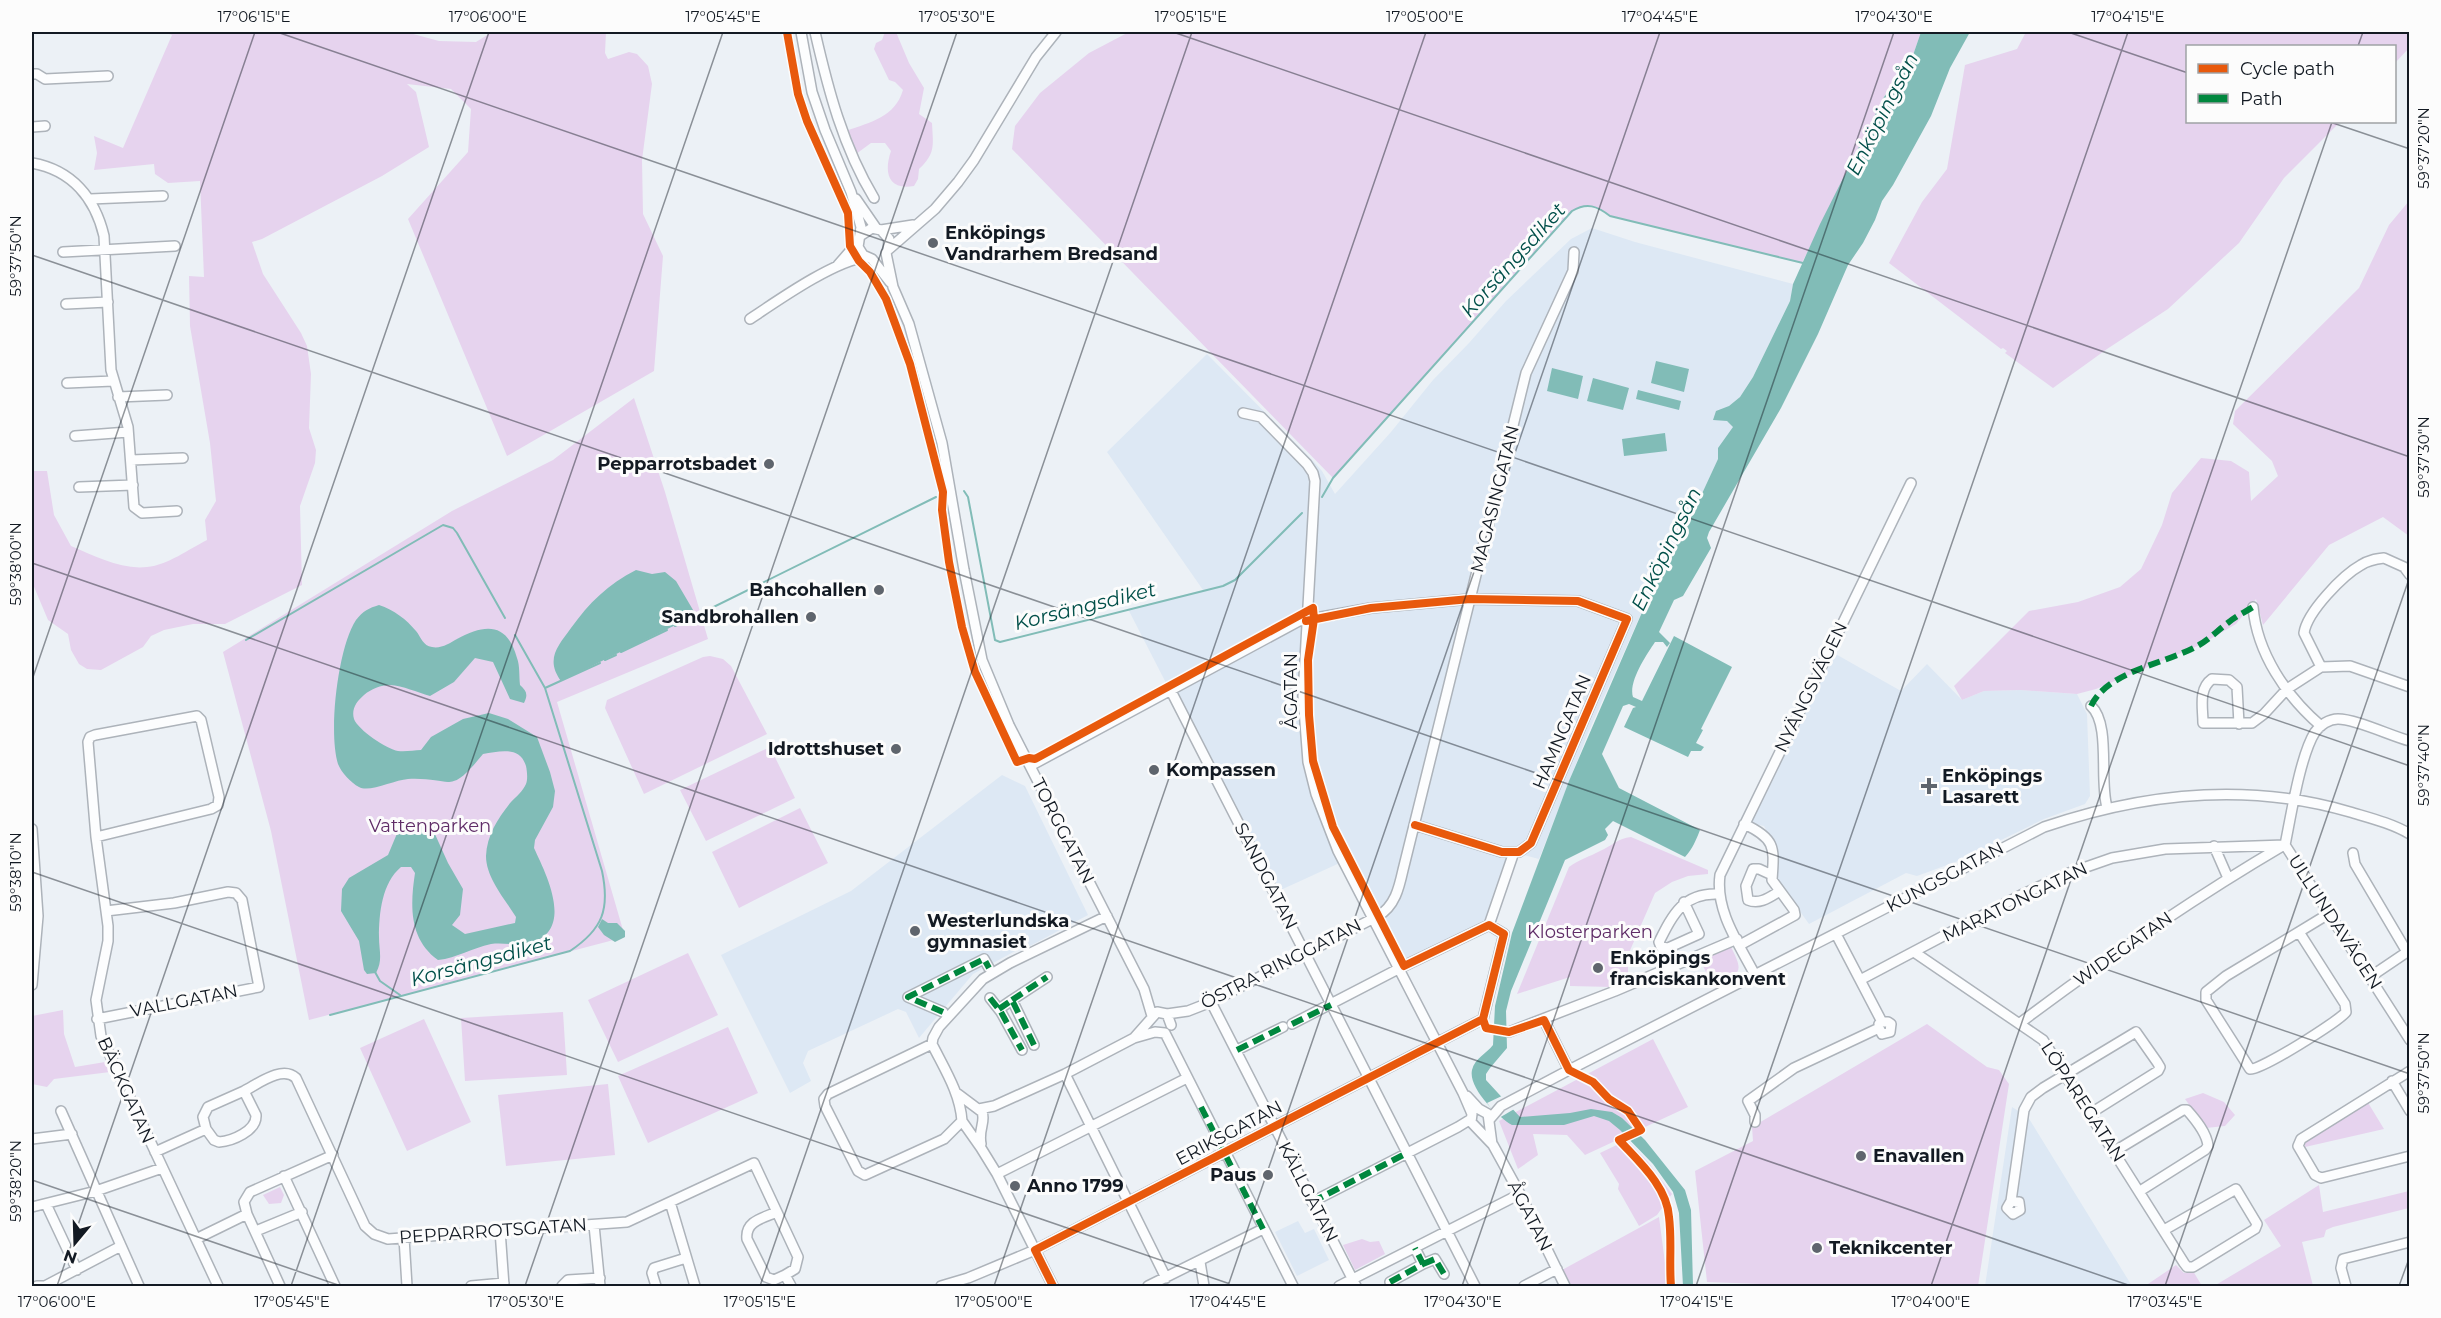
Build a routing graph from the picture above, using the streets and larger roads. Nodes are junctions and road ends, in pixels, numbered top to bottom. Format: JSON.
{"nodes":[{"id":1,"x":801,"y":32,"type":"edge"},
{"id":2,"x":815,"y":32,"type":"edge"},
{"id":3,"x":1056,"y":32,"type":"edge"},
{"id":4,"x":34,"y":74,"type":"edge"},
{"id":5,"x":108,"y":76,"type":"dead end"},
{"id":6,"x":839,"y":123,"type":"junction"},
{"id":7,"x":45,"y":126,"type":"dead end"},
{"id":8,"x":32,"y":127,"type":"edge"},
{"id":9,"x":825,"y":130,"type":"junction"},
{"id":10,"x":32,"y":163,"type":"edge"},
{"id":11,"x":851,"y":192,"type":"junction"},
{"id":12,"x":163,"y":196,"type":"dead end"},
{"id":13,"x":874,"y":198,"type":"dead end"},
{"id":14,"x":90,"y":199,"type":"junction"},
{"id":15,"x":915,"y":225,"type":"junction"},
{"id":16,"x":879,"y":229,"type":"junction"},
{"id":17,"x":859,"y":239,"type":"junction"},
{"id":18,"x":175,"y":246,"type":"dead end"},
{"id":19,"x":105,"y":249,"type":"junction"},
{"id":20,"x":887,"y":251,"type":"junction"},
{"id":21,"x":63,"y":252,"type":"dead end"},
{"id":22,"x":1574,"y":252,"type":"dead end"},
{"id":23,"x":869,"y":258,"type":"junction"},
{"id":24,"x":834,"y":269,"type":"junction"},
{"id":25,"x":893,"y":287,"type":"junction"},
{"id":26,"x":108,"y":302,"type":"junction"},
{"id":27,"x":66,"y":304,"type":"dead end"},
{"id":28,"x":750,"y":319,"type":"dead end"},
{"id":29,"x":113,"y":381,"type":"junction"},
{"id":30,"x":67,"y":383,"type":"dead end"},
{"id":31,"x":167,"y":395,"type":"dead end"},
{"id":32,"x":118,"y":397,"type":"junction"},
{"id":33,"x":1242,"y":413,"type":"dead end"},
{"id":34,"x":128,"y":432,"type":"junction"},
{"id":35,"x":75,"y":436,"type":"dead end"},
{"id":36,"x":183,"y":458,"type":"dead end"},
{"id":37,"x":131,"y":460,"type":"junction"},
{"id":38,"x":1911,"y":483,"type":"dead end"},
{"id":39,"x":133,"y":485,"type":"junction"},
{"id":40,"x":79,"y":487,"type":"dead end"},
{"id":41,"x":177,"y":511,"type":"dead end"},
{"id":42,"x":2409,"y":575,"type":"edge"},
{"id":43,"x":1470,"y":599,"type":"junction"},
{"id":44,"x":2253,"y":607,"type":"dead end"},
{"id":45,"x":1307,"y":621,"type":"junction"},
{"id":46,"x":2321,"y":667,"type":"junction"},
{"id":47,"x":2409,"y":687,"type":"edge"},
{"id":48,"x":2287,"y":689,"type":"junction"},
{"id":49,"x":1171,"y":691,"type":"junction"},
{"id":50,"x":2091,"y":706,"type":"dead end"},
{"id":51,"x":2239,"y":724,"type":"junction"},
{"id":52,"x":2321,"y":726,"type":"junction"},
{"id":53,"x":2409,"y":741,"type":"edge"},
{"id":54,"x":1030,"y":766,"type":"junction"},
{"id":55,"x":2294,"y":799,"type":"junction"},
{"id":56,"x":2107,"y":807,"type":"junction"},
{"id":57,"x":1744,"y":824,"type":"junction"},
{"id":58,"x":1415,"y":825,"type":"junction"},
{"id":59,"x":32,"y":829,"type":"edge"},
{"id":60,"x":2409,"y":834,"type":"edge"},
{"id":61,"x":96,"y":837,"type":"junction"},
{"id":62,"x":2285,"y":845,"type":"junction"},
{"id":63,"x":2214,"y":846,"type":"junction"},
{"id":64,"x":1516,"y":852,"type":"junction"},
{"id":65,"x":2353,"y":853,"type":"dead end"},
{"id":66,"x":1772,"y":875,"type":"junction"},
{"id":67,"x":2228,"y":878,"type":"junction"},
{"id":68,"x":1780,"y":891,"type":"junction"},
{"id":69,"x":1719,"y":894,"type":"junction"},
{"id":70,"x":1684,"y":902,"type":"junction"},
{"id":71,"x":106,"y":911,"type":"junction"},
{"id":72,"x":2330,"y":913,"type":"junction"},
{"id":73,"x":1107,"y":916,"type":"junction"},
{"id":74,"x":1374,"y":918,"type":"junction"},
{"id":75,"x":1489,"y":925,"type":"junction"},
{"id":76,"x":2299,"y":932,"type":"junction"},
{"id":77,"x":1836,"y":934,"type":"junction"},
{"id":78,"x":1738,"y":942,"type":"junction"},
{"id":79,"x":1914,"y":952,"type":"junction"},
{"id":80,"x":1306,"y":953,"type":"junction"},
{"id":81,"x":2408,"y":954,"type":"edge"},
{"id":82,"x":989,"y":968,"type":"dead end"},
{"id":83,"x":1400,"y":968,"type":"junction"},
{"id":84,"x":1755,"y":975,"type":"junction"},
{"id":85,"x":1047,"y":977,"type":"dead end"},
{"id":86,"x":2370,"y":977,"type":"junction"},
{"id":87,"x":1860,"y":980,"type":"junction"},
{"id":88,"x":32,"y":985,"type":"edge"},
{"id":89,"x":1144,"y":989,"type":"junction"},
{"id":90,"x":990,"y":998,"type":"dead end"},
{"id":91,"x":1012,"y":1000,"type":"junction"},
{"id":92,"x":1211,"y":1002,"type":"junction"},
{"id":93,"x":1331,"y":1005,"type":"junction"},
{"id":94,"x":999,"y":1009,"type":"junction"},
{"id":95,"x":1188,"y":1011,"type":"junction"},
{"id":96,"x":942,"y":1012,"type":"dead end"},
{"id":97,"x":1166,"y":1013,"type":"junction"},
{"id":98,"x":97,"y":1018,"type":"junction"},
{"id":99,"x":1150,"y":1018,"type":"junction"},
{"id":100,"x":1544,"y":1020,"type":"junction"},
{"id":101,"x":2020,"y":1023,"type":"junction"},
{"id":102,"x":1168,"y":1029,"type":"junction"},
{"id":103,"x":1155,"y":1032,"type":"junction"},
{"id":104,"x":1509,"y":1032,"type":"dead end"},
{"id":105,"x":1134,"y":1038,"type":"junction"},
{"id":106,"x":2409,"y":1040,"type":"edge"},
{"id":107,"x":1437,"y":1043,"type":"junction"},
{"id":108,"x":932,"y":1044,"type":"junction"},
{"id":109,"x":1034,"y":1045,"type":"dead end"},
{"id":110,"x":1022,"y":1050,"type":"dead end"},
{"id":111,"x":1237,"y":1050,"type":"junction"},
{"id":112,"x":1569,"y":1070,"type":"junction"},
{"id":113,"x":2409,"y":1071,"type":"edge"},
{"id":114,"x":1065,"y":1074,"type":"junction"},
{"id":115,"x":2065,"y":1075,"type":"junction"},
{"id":116,"x":1187,"y":1078,"type":"junction"},
{"id":117,"x":1368,"y":1078,"type":"junction"},
{"id":118,"x":2392,"y":1081,"type":"junction"},
{"id":119,"x":244,"y":1091,"type":"junction"},
{"id":120,"x":957,"y":1092,"type":"junction"},
{"id":121,"x":994,"y":1106,"type":"junction"},
{"id":122,"x":976,"y":1108,"type":"junction"},
{"id":123,"x":2409,"y":1111,"type":"edge"},
{"id":124,"x":61,"y":1112,"type":"dead end"},
{"id":125,"x":2091,"y":1113,"type":"junction"},
{"id":126,"x":1484,"y":1116,"type":"junction"},
{"id":127,"x":964,"y":1121,"type":"junction"},
{"id":128,"x":1755,"y":1122,"type":"dead end"},
{"id":129,"x":982,"y":1124,"type":"junction"},
{"id":130,"x":1092,"y":1126,"type":"junction"},
{"id":131,"x":1274,"y":1126,"type":"junction"},
{"id":132,"x":206,"y":1129,"type":"junction"},
{"id":133,"x":72,"y":1134,"type":"junction"},
{"id":134,"x":32,"y":1139,"type":"edge"},
{"id":135,"x":981,"y":1148,"type":"junction"},
{"id":136,"x":2115,"y":1151,"type":"junction"},
{"id":137,"x":154,"y":1152,"type":"junction"},
{"id":138,"x":1224,"y":1152,"type":"junction"},
{"id":139,"x":1407,"y":1153,"type":"junction"},
{"id":140,"x":333,"y":1155,"type":"junction"},
{"id":141,"x":2409,"y":1156,"type":"edge"},
{"id":142,"x":162,"y":1168,"type":"junction"},
{"id":143,"x":997,"y":1174,"type":"junction"},
{"id":144,"x":284,"y":1176,"type":"junction"},
{"id":145,"x":96,"y":1191,"type":"junction"},
{"id":146,"x":2140,"y":1191,"type":"junction"},
{"id":147,"x":1520,"y":1194,"type":"junction"},
{"id":148,"x":2011,"y":1201,"type":"dead end"},
{"id":149,"x":670,"y":1202,"type":"junction"},
{"id":150,"x":1312,"y":1202,"type":"junction"},
{"id":151,"x":1129,"y":1203,"type":"junction"},
{"id":152,"x":46,"y":1204,"type":"junction"},
{"id":153,"x":32,"y":1207,"type":"edge"},
{"id":154,"x":302,"y":1212,"type":"junction"},
{"id":155,"x":777,"y":1212,"type":"junction"},
{"id":156,"x":247,"y":1214,"type":"junction"},
{"id":157,"x":594,"y":1225,"type":"junction"},
{"id":158,"x":1263,"y":1229,"type":"junction"},
{"id":159,"x":500,"y":1230,"type":"junction"},
{"id":160,"x":2164,"y":1230,"type":"junction"},
{"id":161,"x":256,"y":1231,"type":"junction"},
{"id":162,"x":1448,"y":1232,"type":"junction"},
{"id":163,"x":404,"y":1238,"type":"junction"},
{"id":164,"x":196,"y":1239,"type":"junction"},
{"id":165,"x":2409,"y":1242,"type":"edge"},
{"id":166,"x":121,"y":1246,"type":"junction"},
{"id":167,"x":1414,"y":1248,"type":"junction"},
{"id":168,"x":1035,"y":1250,"type":"junction"},
{"id":169,"x":686,"y":1258,"type":"junction"},
{"id":170,"x":1200,"y":1262,"type":"junction"},
{"id":171,"x":1423,"y":1264,"type":"junction"},
{"id":172,"x":1557,"y":1269,"type":"junction"},
{"id":173,"x":77,"y":1270,"type":"junction"},
{"id":174,"x":1444,"y":1274,"type":"dead end"},
{"id":175,"x":785,"y":1275,"type":"junction"},
{"id":176,"x":1166,"y":1278,"type":"junction"},
{"id":177,"x":600,"y":1282,"type":"edge"},
{"id":178,"x":1390,"y":1282,"type":"dead end"},
{"id":179,"x":1354,"y":1283,"type":"edge"},
{"id":180,"x":504,"y":1285,"type":"edge"},
{"id":181,"x":37,"y":1287,"type":"edge"},
{"id":182,"x":139,"y":1287,"type":"edge"},
{"id":183,"x":218,"y":1287,"type":"edge"},
{"id":184,"x":280,"y":1287,"type":"edge"},
{"id":185,"x":335,"y":1287,"type":"edge"},
{"id":186,"x":407,"y":1287,"type":"edge"},
{"id":187,"x":471,"y":1287,"type":"edge"},
{"id":188,"x":562,"y":1287,"type":"edge"},
{"id":189,"x":656,"y":1287,"type":"edge"},
{"id":190,"x":694,"y":1287,"type":"edge"},
{"id":191,"x":791,"y":1287,"type":"edge"},
{"id":192,"x":941,"y":1287,"type":"edge"},
{"id":193,"x":1053,"y":1287,"type":"edge"},
{"id":194,"x":1148,"y":1287,"type":"edge"},
{"id":195,"x":1204,"y":1287,"type":"edge"},
{"id":196,"x":1293,"y":1287,"type":"edge"},
{"id":197,"x":1339,"y":1287,"type":"edge"},
{"id":198,"x":1475,"y":1287,"type":"edge"},
{"id":199,"x":1524,"y":1287,"type":"edge"},
{"id":200,"x":1565,"y":1287,"type":"edge"},
{"id":201,"x":2346,"y":1287,"type":"edge"}],
"edges":[{"from":1,"to":9,"type":"street"},
{"from":2,"to":6,"type":"street"},
{"from":3,"to":15,"type":"street"},
{"from":4,"to":5,"type":"street"},
{"from":6,"to":9,"type":"street"},
{"from":6,"to":13,"type":"street"},
{"from":7,"to":8,"type":"street"},
{"from":9,"to":11,"type":"street"},
{"from":10,"to":14,"type":"street"},
{"from":11,"to":16,"type":"street","name":"TORGGATAN"},
{"from":11,"to":17,"type":"street"},
{"from":12,"to":14,"type":"street"},
{"from":14,"to":19,"type":"street"},
{"from":15,"to":16,"type":"street"},
{"from":15,"to":20,"type":"street"},
{"from":16,"to":17,"type":"street"},
{"from":16,"to":20,"type":"street","name":"TORGGATAN"},
{"from":17,"to":23,"type":"street","name":"TORGGATAN"},
{"from":17,"to":24,"type":"street"},
{"from":18,"to":19,"type":"street"},
{"from":19,"to":21,"type":"street"},
{"from":19,"to":26,"type":"street"},
{"from":20,"to":23,"type":"street"},
{"from":20,"to":25,"type":"street","name":"TORGGATAN"},
{"from":22,"to":43,"type":"street","name":"MAGASINGATAN"},
{"from":23,"to":24,"type":"street"},
{"from":23,"to":25,"type":"street","name":"TORGGATAN"},
{"from":24,"to":28,"type":"street"},
{"from":25,"to":54,"type":"street","name":"TORGGATAN"},
{"from":26,"to":27,"type":"street"},
{"from":26,"to":29,"type":"street"},
{"from":29,"to":30,"type":"street"},
{"from":29,"to":32,"type":"street"},
{"from":31,"to":32,"type":"street"},
{"from":32,"to":34,"type":"street"},
{"from":33,"to":45,"type":"street","name":"ÅGATAN"},
{"from":34,"to":35,"type":"street"},
{"from":34,"to":37,"type":"street"},
{"from":36,"to":37,"type":"street"},
{"from":37,"to":39,"type":"street"},
{"from":38,"to":57,"type":"street","name":"NYÄNGSVÄGEN"},
{"from":39,"to":40,"type":"street"},
{"from":39,"to":41,"type":"street"},
{"from":42,"to":46,"type":"street"},
{"from":43,"to":45,"type":"street"},
{"from":43,"to":58,"type":"street","name":"MAGASINGATAN"},
{"from":43,"to":64,"type":"street","name":"HAMNGATAN"},
{"from":44,"to":48,"type":"street"},
{"from":45,"to":49,"type":"street"},
{"from":45,"to":74,"type":"street","name":"ÅGATAN"},
{"from":46,"to":47,"type":"street"},
{"from":46,"to":48,"type":"street"},
{"from":48,"to":51,"type":"street"},
{"from":48,"to":52,"type":"street"},
{"from":49,"to":54,"type":"street"},
{"from":49,"to":80,"type":"street","name":"SANDGATAN"},
{"from":50,"to":56,"type":"street"},
{"from":51,"to":51,"type":"street"},
{"from":52,"to":53,"type":"street"},
{"from":52,"to":55,"type":"street","name":"ULLUNDAVÄGEN"},
{"from":54,"to":73,"type":"street","name":"TORGGATAN"},
{"from":55,"to":56,"type":"street","name":"KUNGSGATAN"},
{"from":55,"to":60,"type":"street","name":"KUNGSGATAN"},
{"from":55,"to":62,"type":"street","name":"ULLUNDAVÄGEN"},
{"from":56,"to":77,"type":"street","name":"KUNGSGATAN"},
{"from":57,"to":66,"type":"street"},
{"from":57,"to":69,"type":"street","name":"NYÄNGSVÄGEN"},
{"from":58,"to":64,"type":"street"},
{"from":58,"to":74,"type":"street","name":"MAGASINGATAN"},
{"from":59,"to":88,"type":"street"},
{"from":61,"to":61,"type":"street","name":"BÄCKGATAN"},
{"from":61,"to":71,"type":"street","name":"BÄCKGATAN"},
{"from":62,"to":63,"type":"street","name":"MARATONGATAN"},
{"from":62,"to":67,"type":"street","name":"WIDEGATAN"},
{"from":62,"to":72,"type":"street","name":"ULLUNDAVÄGEN"},
{"from":63,"to":67,"type":"street"},
{"from":63,"to":79,"type":"street","name":"MARATONGATAN"},
{"from":64,"to":75,"type":"street","name":"HAMNGATAN"},
{"from":65,"to":81,"type":"street"},
{"from":66,"to":68,"type":"street"},
{"from":66,"to":68,"type":"street"},
{"from":67,"to":101,"type":"street","name":"WIDEGATAN"},
{"from":68,"to":78,"type":"street"},
{"from":69,"to":70,"type":"street"},
{"from":69,"to":78,"type":"street","name":"NYÄNGSVÄGEN"},
{"from":70,"to":70,"type":"street"},
{"from":71,"to":98,"type":"street","name":"BÄCKGATAN"},
{"from":71,"to":98,"type":"street","name":"VALLGATAN"},
{"from":72,"to":76,"type":"street"},
{"from":72,"to":86,"type":"street","name":"ULLUNDAVÄGEN"},
{"from":73,"to":89,"type":"street","name":"TORGGATAN"},
{"from":73,"to":108,"type":"street"},
{"from":74,"to":80,"type":"street","name":"ÖSTRA RINGGATAN"},
{"from":74,"to":83,"type":"street","name":"ÅGATAN"},
{"from":75,"to":83,"type":"street"},
{"from":75,"to":107,"type":"street"},
{"from":76,"to":76,"type":"street"},
{"from":77,"to":84,"type":"street","name":"KUNGSGATAN"},
{"from":77,"to":87,"type":"street"},
{"from":78,"to":84,"type":"street","name":"NYÄNGSVÄGEN"},
{"from":78,"to":100,"type":"street"},
{"from":79,"to":87,"type":"street","name":"MARATONGATAN"},
{"from":79,"to":101,"type":"street","name":"LÖPAREGATAN"},
{"from":80,"to":92,"type":"street","name":"ÖSTRA RINGGATAN"},
{"from":80,"to":93,"type":"street","name":"SANDGATAN"},
{"from":81,"to":86,"type":"street"},
{"from":82,"to":96,"type":"street"},
{"from":83,"to":93,"type":"street"},
{"from":83,"to":107,"type":"street","name":"ÅGATAN"},
{"from":84,"to":112,"type":"street","name":"KUNGSGATAN"},
{"from":85,"to":91,"type":"street"},
{"from":86,"to":106,"type":"street","name":"ULLUNDAVÄGEN"},
{"from":87,"to":128,"type":"street"},
{"from":89,"to":97,"type":"street","name":"TORGGATAN"},
{"from":89,"to":99,"type":"street","name":"TORGGATAN"},
{"from":90,"to":94,"type":"street"},
{"from":91,"to":94,"type":"street"},
{"from":91,"to":109,"type":"street"},
{"from":92,"to":95,"type":"street","name":"ÖSTRA RINGGATAN"},
{"from":92,"to":111,"type":"street","name":"KÄLLGATAN"},
{"from":93,"to":111,"type":"street"},
{"from":93,"to":117,"type":"street","name":"SANDGATAN"},
{"from":94,"to":110,"type":"street"},
{"from":95,"to":97,"type":"street","name":"ÖSTRA RINGGATAN"},
{"from":95,"to":102,"type":"street","name":"ÖSTRA RINGGATAN"},
{"from":97,"to":99,"type":"street"},
{"from":97,"to":102,"type":"street"},
{"from":98,"to":137,"type":"street","name":"BÄCKGATAN"},
{"from":99,"to":103,"type":"street"},
{"from":99,"to":105,"type":"street"},
{"from":100,"to":104,"type":"street"},
{"from":100,"to":112,"type":"street"},
{"from":101,"to":115,"type":"street","name":"LÖPAREGATAN"},
{"from":102,"to":103,"type":"street"},
{"from":102,"to":116,"type":"street"},
{"from":103,"to":105,"type":"street"},
{"from":105,"to":114,"type":"street"},
{"from":107,"to":117,"type":"street","name":"ERIKSGATAN"},
{"from":107,"to":126,"type":"street","name":"ÅGATAN"},
{"from":108,"to":120,"type":"street"},
{"from":108,"to":127,"type":"street"},
{"from":111,"to":131,"type":"street","name":"KÄLLGATAN"},
{"from":112,"to":126,"type":"street","name":"KUNGSGATAN"},
{"from":113,"to":118,"type":"street"},
{"from":114,"to":121,"type":"street"},
{"from":114,"to":130,"type":"street"},
{"from":115,"to":125,"type":"street","name":"LÖPAREGATAN"},
{"from":115,"to":125,"type":"street"},
{"from":115,"to":148,"type":"street"},
{"from":116,"to":130,"type":"street"},
{"from":116,"to":138,"type":"street"},
{"from":117,"to":131,"type":"street","name":"ERIKSGATAN"},
{"from":117,"to":139,"type":"street","name":"SANDGATAN"},
{"from":118,"to":123,"type":"street"},
{"from":118,"to":141,"type":"street"},
{"from":119,"to":132,"type":"street"},
{"from":119,"to":132,"type":"street"},
{"from":119,"to":140,"type":"street","name":"PEPPARROTSGATAN"},
{"from":120,"to":122,"type":"street"},
{"from":120,"to":127,"type":"street"},
{"from":121,"to":122,"type":"street"},
{"from":121,"to":129,"type":"street"},
{"from":122,"to":127,"type":"street"},
{"from":122,"to":129,"type":"street"},
{"from":124,"to":133,"type":"street"},
{"from":125,"to":136,"type":"street","name":"LÖPAREGATAN"},
{"from":126,"to":139,"type":"street"},
{"from":126,"to":147,"type":"street","name":"ÅGATAN"},
{"from":127,"to":129,"type":"street"},
{"from":127,"to":135,"type":"street"},
{"from":129,"to":135,"type":"street"},
{"from":130,"to":143,"type":"street"},
{"from":130,"to":151,"type":"street"},
{"from":131,"to":138,"type":"street","name":"ERIKSGATAN"},
{"from":131,"to":150,"type":"street","name":"KÄLLGATAN"},
{"from":132,"to":137,"type":"street"},
{"from":133,"to":134,"type":"street"},
{"from":133,"to":145,"type":"street"},
{"from":135,"to":143,"type":"street"},
{"from":136,"to":146,"type":"street","name":"LÖPAREGATAN"},
{"from":136,"to":146,"type":"street"},
{"from":137,"to":142,"type":"street","name":"BÄCKGATAN"},
{"from":138,"to":151,"type":"street","name":"ERIKSGATAN"},
{"from":138,"to":158,"type":"street"},
{"from":139,"to":150,"type":"street"},
{"from":139,"to":162,"type":"street","name":"SANDGATAN"},
{"from":140,"to":144,"type":"street"},
{"from":140,"to":163,"type":"street","name":"PEPPARROTSGATAN"},
{"from":142,"to":145,"type":"street"},
{"from":142,"to":164,"type":"street","name":"BÄCKGATAN"},
{"from":143,"to":168,"type":"street"},
{"from":144,"to":154,"type":"street"},
{"from":144,"to":156,"type":"street"},
{"from":145,"to":152,"type":"street"},
{"from":145,"to":166,"type":"street"},
{"from":146,"to":160,"type":"street","name":"LÖPAREGATAN"},
{"from":147,"to":162,"type":"street"},
{"from":147,"to":172,"type":"street","name":"ÅGATAN"},
{"from":149,"to":155,"type":"street","name":"PEPPARROTSGATAN"},
{"from":149,"to":157,"type":"street","name":"PEPPARROTSGATAN"},
{"from":149,"to":169,"type":"street"},
{"from":150,"to":179,"type":"street","name":"KÄLLGATAN"},
{"from":151,"to":168,"type":"street","name":"ERIKSGATAN"},
{"from":151,"to":176,"type":"street"},
{"from":152,"to":153,"type":"street"},
{"from":152,"to":173,"type":"street"},
{"from":154,"to":161,"type":"street"},
{"from":154,"to":185,"type":"street"},
{"from":155,"to":175,"type":"street"},
{"from":155,"to":175,"type":"street"},
{"from":156,"to":161,"type":"street"},
{"from":156,"to":164,"type":"street"},
{"from":157,"to":159,"type":"street","name":"PEPPARROTSGATAN"},
{"from":157,"to":177,"type":"street"},
{"from":158,"to":170,"type":"street"},
{"from":158,"to":196,"type":"street"},
{"from":159,"to":163,"type":"street","name":"PEPPARROTSGATAN"},
{"from":159,"to":180,"type":"street"},
{"from":160,"to":160,"type":"street","name":"LÖPAREGATAN"},
{"from":161,"to":184,"type":"street"},
{"from":162,"to":167,"type":"street"},
{"from":162,"to":198,"type":"street","name":"SANDGATAN"},
{"from":163,"to":186,"type":"street"},
{"from":164,"to":183,"type":"street","name":"BÄCKGATAN"},
{"from":165,"to":201,"type":"street"},
{"from":166,"to":173,"type":"street"},
{"from":166,"to":182,"type":"street"},
{"from":167,"to":171,"type":"street"},
{"from":167,"to":179,"type":"street"},
{"from":168,"to":192,"type":"street","name":"ERIKSGATAN"},
{"from":168,"to":193,"type":"street"},
{"from":169,"to":189,"type":"street"},
{"from":169,"to":190,"type":"street"},
{"from":170,"to":176,"type":"street"},
{"from":170,"to":195,"type":"street"},
{"from":171,"to":174,"type":"street"},
{"from":171,"to":178,"type":"street"},
{"from":172,"to":199,"type":"street"},
{"from":172,"to":200,"type":"street","name":"ÅGATAN"},
{"from":173,"to":181,"type":"street"},
{"from":175,"to":191,"type":"street"},
{"from":176,"to":194,"type":"street"},
{"from":177,"to":188,"type":"street"},
{"from":179,"to":197,"type":"street"},
{"from":180,"to":187,"type":"street"}]}
